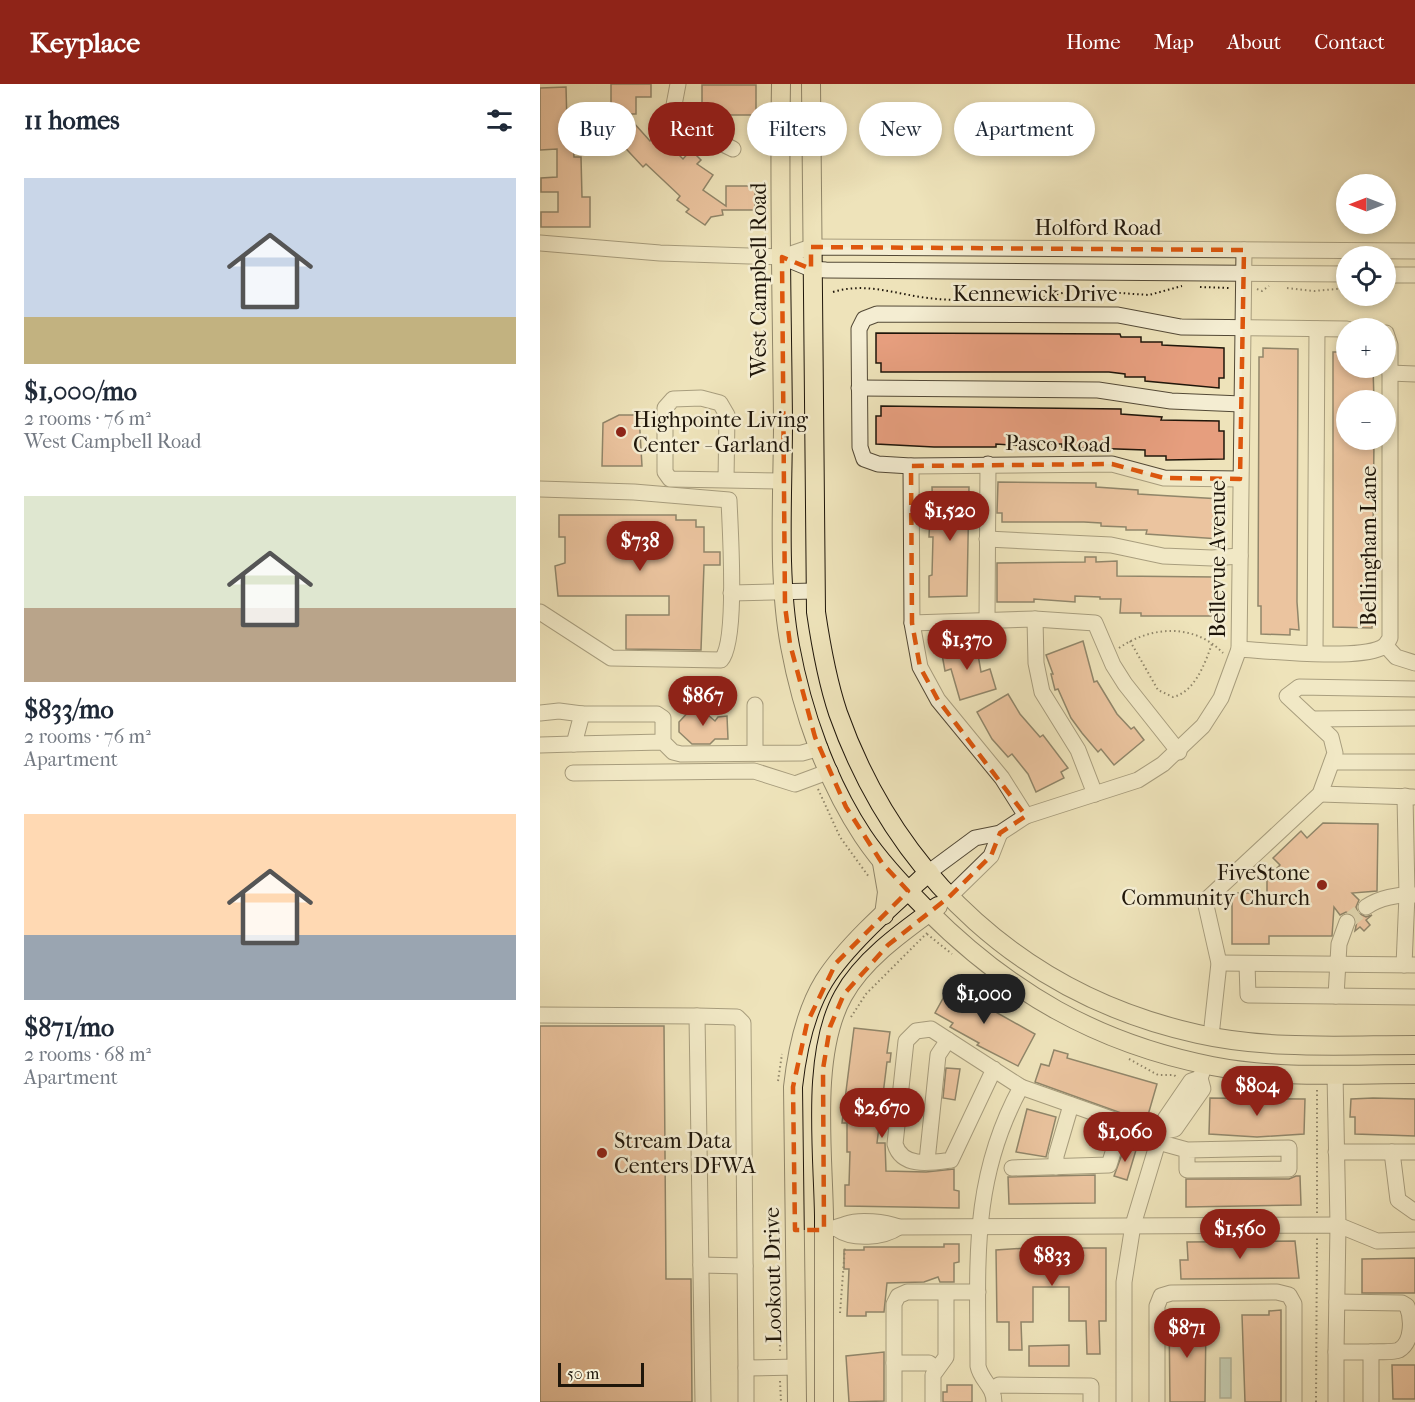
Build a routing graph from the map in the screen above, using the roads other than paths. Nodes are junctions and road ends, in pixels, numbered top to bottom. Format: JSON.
{"nodes":[{"id":1,"x":678,"y":84,"type":"edge"},
{"id":2,"x":781,"y":84,"type":"edge"},
{"id":3,"x":811,"y":84,"type":"edge"},
{"id":4,"x":675,"y":102,"type":"edge"},
{"id":5,"x":540,"y":243,"type":"edge"},
{"id":6,"x":811,"y":246,"type":"junction"},
{"id":7,"x":1244,"y":250,"type":"junction"},
{"id":8,"x":1415,"y":252,"type":"edge"},
{"id":9,"x":782,"y":257,"type":"junction"},
{"id":10,"x":812,"y":269,"type":"junction"},
{"id":11,"x":1243,"y":274,"type":"junction"},
{"id":12,"x":1336,"y":274,"type":"edge"},
{"id":13,"x":1396,"y":275,"type":"edge"},
{"id":14,"x":1415,"y":275,"type":"edge"},
{"id":15,"x":1242,"y":329,"type":"junction"},
{"id":16,"x":1317,"y":329,"type":"junction"},
{"id":17,"x":1336,"y":329,"type":"edge"},
{"id":18,"x":1396,"y":373,"type":"edge"},
{"id":19,"x":1415,"y":374,"type":"edge"},
{"id":20,"x":1390,"y":378,"type":"edge"},
{"id":21,"x":859,"y":388,"type":"junction"},
{"id":22,"x":1241,"y":404,"type":"junction"},
{"id":23,"x":864,"y":459,"type":"joint"},
{"id":24,"x":988,"y":464,"type":"junction"},
{"id":25,"x":911,"y":466,"type":"junction"},
{"id":26,"x":1240,"y":479,"type":"junction"},
{"id":27,"x":726,"y":480,"type":"junction"},
{"id":28,"x":783,"y":481,"type":"junction"},
{"id":29,"x":540,"y":489,"type":"edge"},
{"id":30,"x":987,"y":539,"type":"junction"},
{"id":31,"x":1240,"y":556,"type":"junction"},
{"id":32,"x":784,"y":591,"type":"junction"},
{"id":33,"x":814,"y":591,"type":"junction"},
{"id":34,"x":731,"y":593,"type":"junction"},
{"id":35,"x":540,"y":612,"type":"edge"},
{"id":36,"x":1035,"y":619,"type":"junction"},
{"id":37,"x":987,"y":621,"type":"junction"},
{"id":38,"x":912,"y":623,"type":"junction"},
{"id":39,"x":1386,"y":646,"type":"junction"},
{"id":40,"x":1232,"y":652,"type":"junction"},
{"id":41,"x":1316,"y":653,"type":"junction"},
{"id":42,"x":1415,"y":663,"type":"edge"},
{"id":43,"x":1415,"y":688,"type":"edge"},
{"id":44,"x":755,"y":705,"type":"dead end"},
{"id":45,"x":540,"y":713,"type":"edge"},
{"id":46,"x":582,"y":714,"type":"junction"},
{"id":47,"x":1415,"y":718,"type":"edge"},
{"id":48,"x":1312,"y":719,"type":"junction"},
{"id":49,"x":663,"y":742,"type":"junction"},
{"id":50,"x":574,"y":744,"type":"junction"},
{"id":51,"x":540,"y":746,"type":"edge"},
{"id":52,"x":820,"y":748,"type":"junction"},
{"id":53,"x":1179,"y":752,"type":"junction"},
{"id":54,"x":755,"y":753,"type":"junction"},
{"id":55,"x":1332,"y":762,"type":"junction"},
{"id":56,"x":1415,"y":762,"type":"edge"},
{"id":57,"x":830,"y":771,"type":"junction"},
{"id":58,"x":573,"y":773,"type":"dead end"},
{"id":59,"x":1095,"y":794,"type":"junction"},
{"id":60,"x":1320,"y":794,"type":"junction"},
{"id":61,"x":1410,"y":796,"type":"edge"},
{"id":62,"x":1026,"y":816,"type":"junction"},
{"id":63,"x":1000,"y":833,"type":"junction"},
{"id":64,"x":882,"y":863,"type":"junction"},
{"id":65,"x":929,"y":872,"type":"junction"},
{"id":66,"x":908,"y":891,"type":"junction"},
{"id":67,"x":1411,"y":895,"type":"edge"},
{"id":68,"x":949,"y":897,"type":"junction"},
{"id":69,"x":1366,"y":907,"type":"tunnel mouth"},
{"id":70,"x":929,"y":912,"type":"junction"},
{"id":71,"x":884,"y":915,"type":"junction"},
{"id":72,"x":1347,"y":922,"type":"tunnel mouth"},
{"id":73,"x":1219,"y":963,"type":"junction"},
{"id":74,"x":1247,"y":963,"type":"junction"},
{"id":75,"x":1336,"y":964,"type":"junction"},
{"id":76,"x":1410,"y":965,"type":"edge"},
{"id":77,"x":1336,"y":996,"type":"junction"},
{"id":78,"x":1415,"y":997,"type":"edge"},
{"id":79,"x":540,"y":1015,"type":"edge"},
{"id":80,"x":697,"y":1016,"type":"junction"},
{"id":81,"x":1211,"y":1036,"type":"junction"},
{"id":82,"x":948,"y":1040,"type":"junction"},
{"id":83,"x":1415,"y":1045,"type":"edge"},
{"id":84,"x":994,"y":1070,"type":"junction"},
{"id":85,"x":1203,"y":1071,"type":"junction"},
{"id":86,"x":1335,"y":1074,"type":"junction"},
{"id":87,"x":1415,"y":1074,"type":"edge"},
{"id":88,"x":1021,"y":1087,"type":"junction"},
{"id":89,"x":1071,"y":1105,"type":"junction"},
{"id":90,"x":1122,"y":1124,"type":"junction"},
{"id":91,"x":1140,"y":1129,"type":"dead end"},
{"id":92,"x":1161,"y":1137,"type":"junction"},
{"id":93,"x":1187,"y":1150,"type":"junction"},
{"id":94,"x":1336,"y":1152,"type":"junction"},
{"id":95,"x":1392,"y":1152,"type":"junction"},
{"id":96,"x":1415,"y":1152,"type":"edge"},
{"id":97,"x":927,"y":1161,"type":"junction"},
{"id":98,"x":1056,"y":1167,"type":"junction"},
{"id":99,"x":1012,"y":1168,"type":"dead end"},
{"id":100,"x":1415,"y":1212,"type":"edge"},
{"id":101,"x":1133,"y":1225,"type":"junction"},
{"id":102,"x":1338,"y":1225,"type":"junction"},
{"id":103,"x":979,"y":1227,"type":"junction"},
{"id":104,"x":831,"y":1229,"type":"junction"},
{"id":105,"x":795,"y":1230,"type":"junction"},
{"id":106,"x":1415,"y":1240,"type":"edge"},
{"id":107,"x":701,"y":1265,"type":"junction"},
{"id":108,"x":745,"y":1266,"type":"junction"},
{"id":109,"x":978,"y":1292,"type":"junction"},
{"id":110,"x":946,"y":1293,"type":"junction"},
{"id":111,"x":1336,"y":1302,"type":"junction"},
{"id":112,"x":1336,"y":1352,"type":"junction"},
{"id":113,"x":1371,"y":1352,"type":"junction"},
{"id":114,"x":894,"y":1363,"type":"junction"},
{"id":115,"x":797,"y":1367,"type":"junction"},
{"id":116,"x":746,"y":1368,"type":"junction"},
{"id":117,"x":936,"y":1368,"type":"junction"},
{"id":118,"x":993,"y":1396,"type":"edge"},
{"id":119,"x":703,"y":1402,"type":"edge"},
{"id":120,"x":746,"y":1402,"type":"edge"},
{"id":121,"x":797,"y":1402,"type":"edge"},
{"id":122,"x":824,"y":1402,"type":"edge"},
{"id":123,"x":894,"y":1402,"type":"edge"},
{"id":124,"x":933,"y":1402,"type":"edge"},
{"id":125,"x":1091,"y":1402,"type":"edge"},
{"id":126,"x":1124,"y":1402,"type":"edge"},
{"id":127,"x":1157,"y":1402,"type":"edge"},
{"id":128,"x":1294,"y":1402,"type":"edge"},
{"id":129,"x":1336,"y":1402,"type":"edge"},
{"id":130,"x":1371,"y":1402,"type":"edge"}],
"edges":[{"from":1,"to":4,"type":"street"},
{"from":2,"to":9,"type":"main road","name":"West Campbell Road"},
{"from":3,"to":6,"type":"main road"},
{"from":5,"to":9,"type":"street","name":"Holford Road"},
{"from":6,"to":7,"type":"street","name":"Holford Road"},
{"from":6,"to":9,"type":"street","name":"Holford Road"},
{"from":6,"to":10,"type":"main road"},
{"from":7,"to":8,"type":"street","name":"Holford Road"},
{"from":7,"to":11,"type":"street","name":"Bellevue Avenue"},
{"from":9,"to":10,"type":"street","name":"Holford Road"},
{"from":9,"to":28,"type":"main road","name":"West Campbell Road"},
{"from":10,"to":11,"type":"street","name":"Holford Road"},
{"from":10,"to":33,"type":"main road"},
{"from":11,"to":12,"type":"street","name":"Holford Road"},
{"from":11,"to":15,"type":"street","name":"Bellevue Avenue"},
{"from":13,"to":14,"type":"street"},
{"from":15,"to":16,"type":"street","name":"Kennewick Drive"},
{"from":15,"to":21,"type":"street","name":"Kennewick Drive"},
{"from":15,"to":22,"type":"street","name":"Bellevue Avenue"},
{"from":16,"to":17,"type":"street","name":"Kennewick Drive"},
{"from":16,"to":41,"type":"street"},
{"from":18,"to":19,"type":"street"},
{"from":20,"to":39,"type":"street","name":"Bellingham Lane"},
{"from":21,"to":22,"type":"street"},
{"from":21,"to":23,"type":"street","name":"Kennewick Drive"},
{"from":22,"to":26,"type":"street","name":"Bellevue Avenue"},
{"from":23,"to":25,"type":"street","name":"Pasco Road"},
{"from":24,"to":25,"type":"street","name":"Pasco Road"},
{"from":24,"to":26,"type":"street","name":"Pasco Road"},
{"from":24,"to":30,"type":"street"},
{"from":25,"to":38,"type":"street"},
{"from":26,"to":31,"type":"street","name":"Bellevue Avenue"},
{"from":27,"to":27,"type":"street"},
{"from":27,"to":28,"type":"street"},
{"from":28,"to":32,"type":"main road","name":"West Campbell Road"},
{"from":29,"to":34,"type":"street"},
{"from":30,"to":31,"type":"street"},
{"from":30,"to":37,"type":"street"},
{"from":31,"to":40,"type":"street","name":"Bellevue Avenue"},
{"from":32,"to":33,"type":"street"},
{"from":32,"to":34,"type":"street"},
{"from":32,"to":52,"type":"main road","name":"West Campbell Road"},
{"from":33,"to":65,"type":"main road"},
{"from":34,"to":35,"type":"street"},
{"from":36,"to":37,"type":"street"},
{"from":36,"to":53,"type":"street"},
{"from":36,"to":59,"type":"street"},
{"from":37,"to":38,"type":"street"},
{"from":38,"to":62,"type":"street"},
{"from":39,"to":41,"type":"street","name":"Bellingham Lane"},
{"from":39,"to":42,"type":"street"},
{"from":40,"to":41,"type":"street","name":"Bellingham Lane"},
{"from":40,"to":53,"type":"street","name":"Bellevue Avenue"},
{"from":43,"to":48,"type":"street"},
{"from":44,"to":54,"type":"street"},
{"from":45,"to":46,"type":"street"},
{"from":46,"to":49,"type":"street"},
{"from":46,"to":50,"type":"street"},
{"from":47,"to":48,"type":"street"},
{"from":48,"to":55,"type":"street"},
{"from":49,"to":50,"type":"street"},
{"from":49,"to":54,"type":"street"},
{"from":50,"to":51,"type":"street"},
{"from":52,"to":54,"type":"street"},
{"from":52,"to":57,"type":"main road","name":"West Campbell Road"},
{"from":53,"to":59,"type":"street","name":"Bellevue Avenue"},
{"from":55,"to":56,"type":"street"},
{"from":55,"to":60,"type":"street"},
{"from":57,"to":58,"type":"street"},
{"from":57,"to":64,"type":"main road","name":"West Campbell Road"},
{"from":59,"to":62,"type":"street","name":"Bellevue Avenue"},
{"from":60,"to":61,"type":"street"},
{"from":60,"to":73,"type":"street"},
{"from":61,"to":67,"type":"street"},
{"from":62,"to":63,"type":"street","name":"Bellevue Avenue"},
{"from":63,"to":65,"type":"street","name":"Bellevue Avenue"},
{"from":63,"to":68,"type":"street"},
{"from":64,"to":66,"type":"main road","name":"West Campbell Road"},
{"from":64,"to":71,"type":"main road"},
{"from":65,"to":66,"type":"main road","name":"Lookout Drive"},
{"from":65,"to":68,"type":"main road"},
{"from":66,"to":70,"type":"main road","name":"West Campbell Road"},
{"from":66,"to":71,"type":"main road","name":"Lookout Drive"},
{"from":67,"to":69,"type":"street"},
{"from":67,"to":76,"type":"street"},
{"from":68,"to":70,"type":"main road"},
{"from":68,"to":81,"type":"main road"},
{"from":70,"to":85,"type":"main road","name":"West Campbell Road"},
{"from":70,"to":104,"type":"main road"},
{"from":71,"to":105,"type":"main road","name":"Lookout Drive"},
{"from":72,"to":75,"type":"street"},
{"from":73,"to":74,"type":"street"},
{"from":73,"to":81,"type":"street"},
{"from":74,"to":75,"type":"street"},
{"from":74,"to":77,"type":"street"},
{"from":75,"to":76,"type":"street"},
{"from":75,"to":77,"type":"street"},
{"from":77,"to":78,"type":"street"},
{"from":79,"to":80,"type":"street"},
{"from":80,"to":107,"type":"street"},
{"from":80,"to":108,"type":"street"},
{"from":81,"to":83,"type":"main road"},
{"from":81,"to":85,"type":"main road"},
{"from":82,"to":84,"type":"street"},
{"from":82,"to":97,"type":"street"},
{"from":82,"to":97,"type":"street"},
{"from":84,"to":88,"type":"street"},
{"from":84,"to":97,"type":"street"},
{"from":85,"to":86,"type":"main road","name":"West Campbell Road"},
{"from":85,"to":92,"type":"street"},
{"from":86,"to":87,"type":"main road","name":"West Campbell Road"},
{"from":86,"to":94,"type":"street"},
{"from":88,"to":89,"type":"street"},
{"from":88,"to":103,"type":"street"},
{"from":89,"to":90,"type":"street"},
{"from":89,"to":98,"type":"street"},
{"from":90,"to":91,"type":"street"},
{"from":90,"to":98,"type":"street"},
{"from":92,"to":93,"type":"street"},
{"from":92,"to":101,"type":"street"},
{"from":93,"to":93,"type":"street"},
{"from":94,"to":95,"type":"street"},
{"from":94,"to":102,"type":"street"},
{"from":95,"to":96,"type":"street"},
{"from":95,"to":100,"type":"street"},
{"from":98,"to":99,"type":"street"},
{"from":101,"to":102,"type":"street"},
{"from":101,"to":103,"type":"street"},
{"from":101,"to":126,"type":"street"},
{"from":102,"to":106,"type":"street"},
{"from":102,"to":111,"type":"street"},
{"from":103,"to":104,"type":"street"},
{"from":103,"to":109,"type":"street"},
{"from":104,"to":105,"type":"main road"},
{"from":104,"to":122,"type":"main road"},
{"from":105,"to":115,"type":"main road","name":"Lookout Drive"},
{"from":107,"to":108,"type":"street"},
{"from":107,"to":119,"type":"street"},
{"from":108,"to":116,"type":"street"},
{"from":109,"to":110,"type":"street"},
{"from":109,"to":118,"type":"street"},
{"from":110,"to":114,"type":"street"},
{"from":110,"to":117,"type":"street"},
{"from":111,"to":112,"type":"street"},
{"from":111,"to":113,"type":"street"},
{"from":112,"to":113,"type":"street"},
{"from":112,"to":129,"type":"street"},
{"from":113,"to":130,"type":"street"},
{"from":114,"to":117,"type":"street"},
{"from":114,"to":123,"type":"street"},
{"from":115,"to":116,"type":"street"},
{"from":115,"to":121,"type":"main road","name":"Lookout Drive"},
{"from":116,"to":120,"type":"street"},
{"from":117,"to":124,"type":"street"},
{"from":118,"to":125,"type":"street"},
{"from":127,"to":128,"type":"street"}]}
